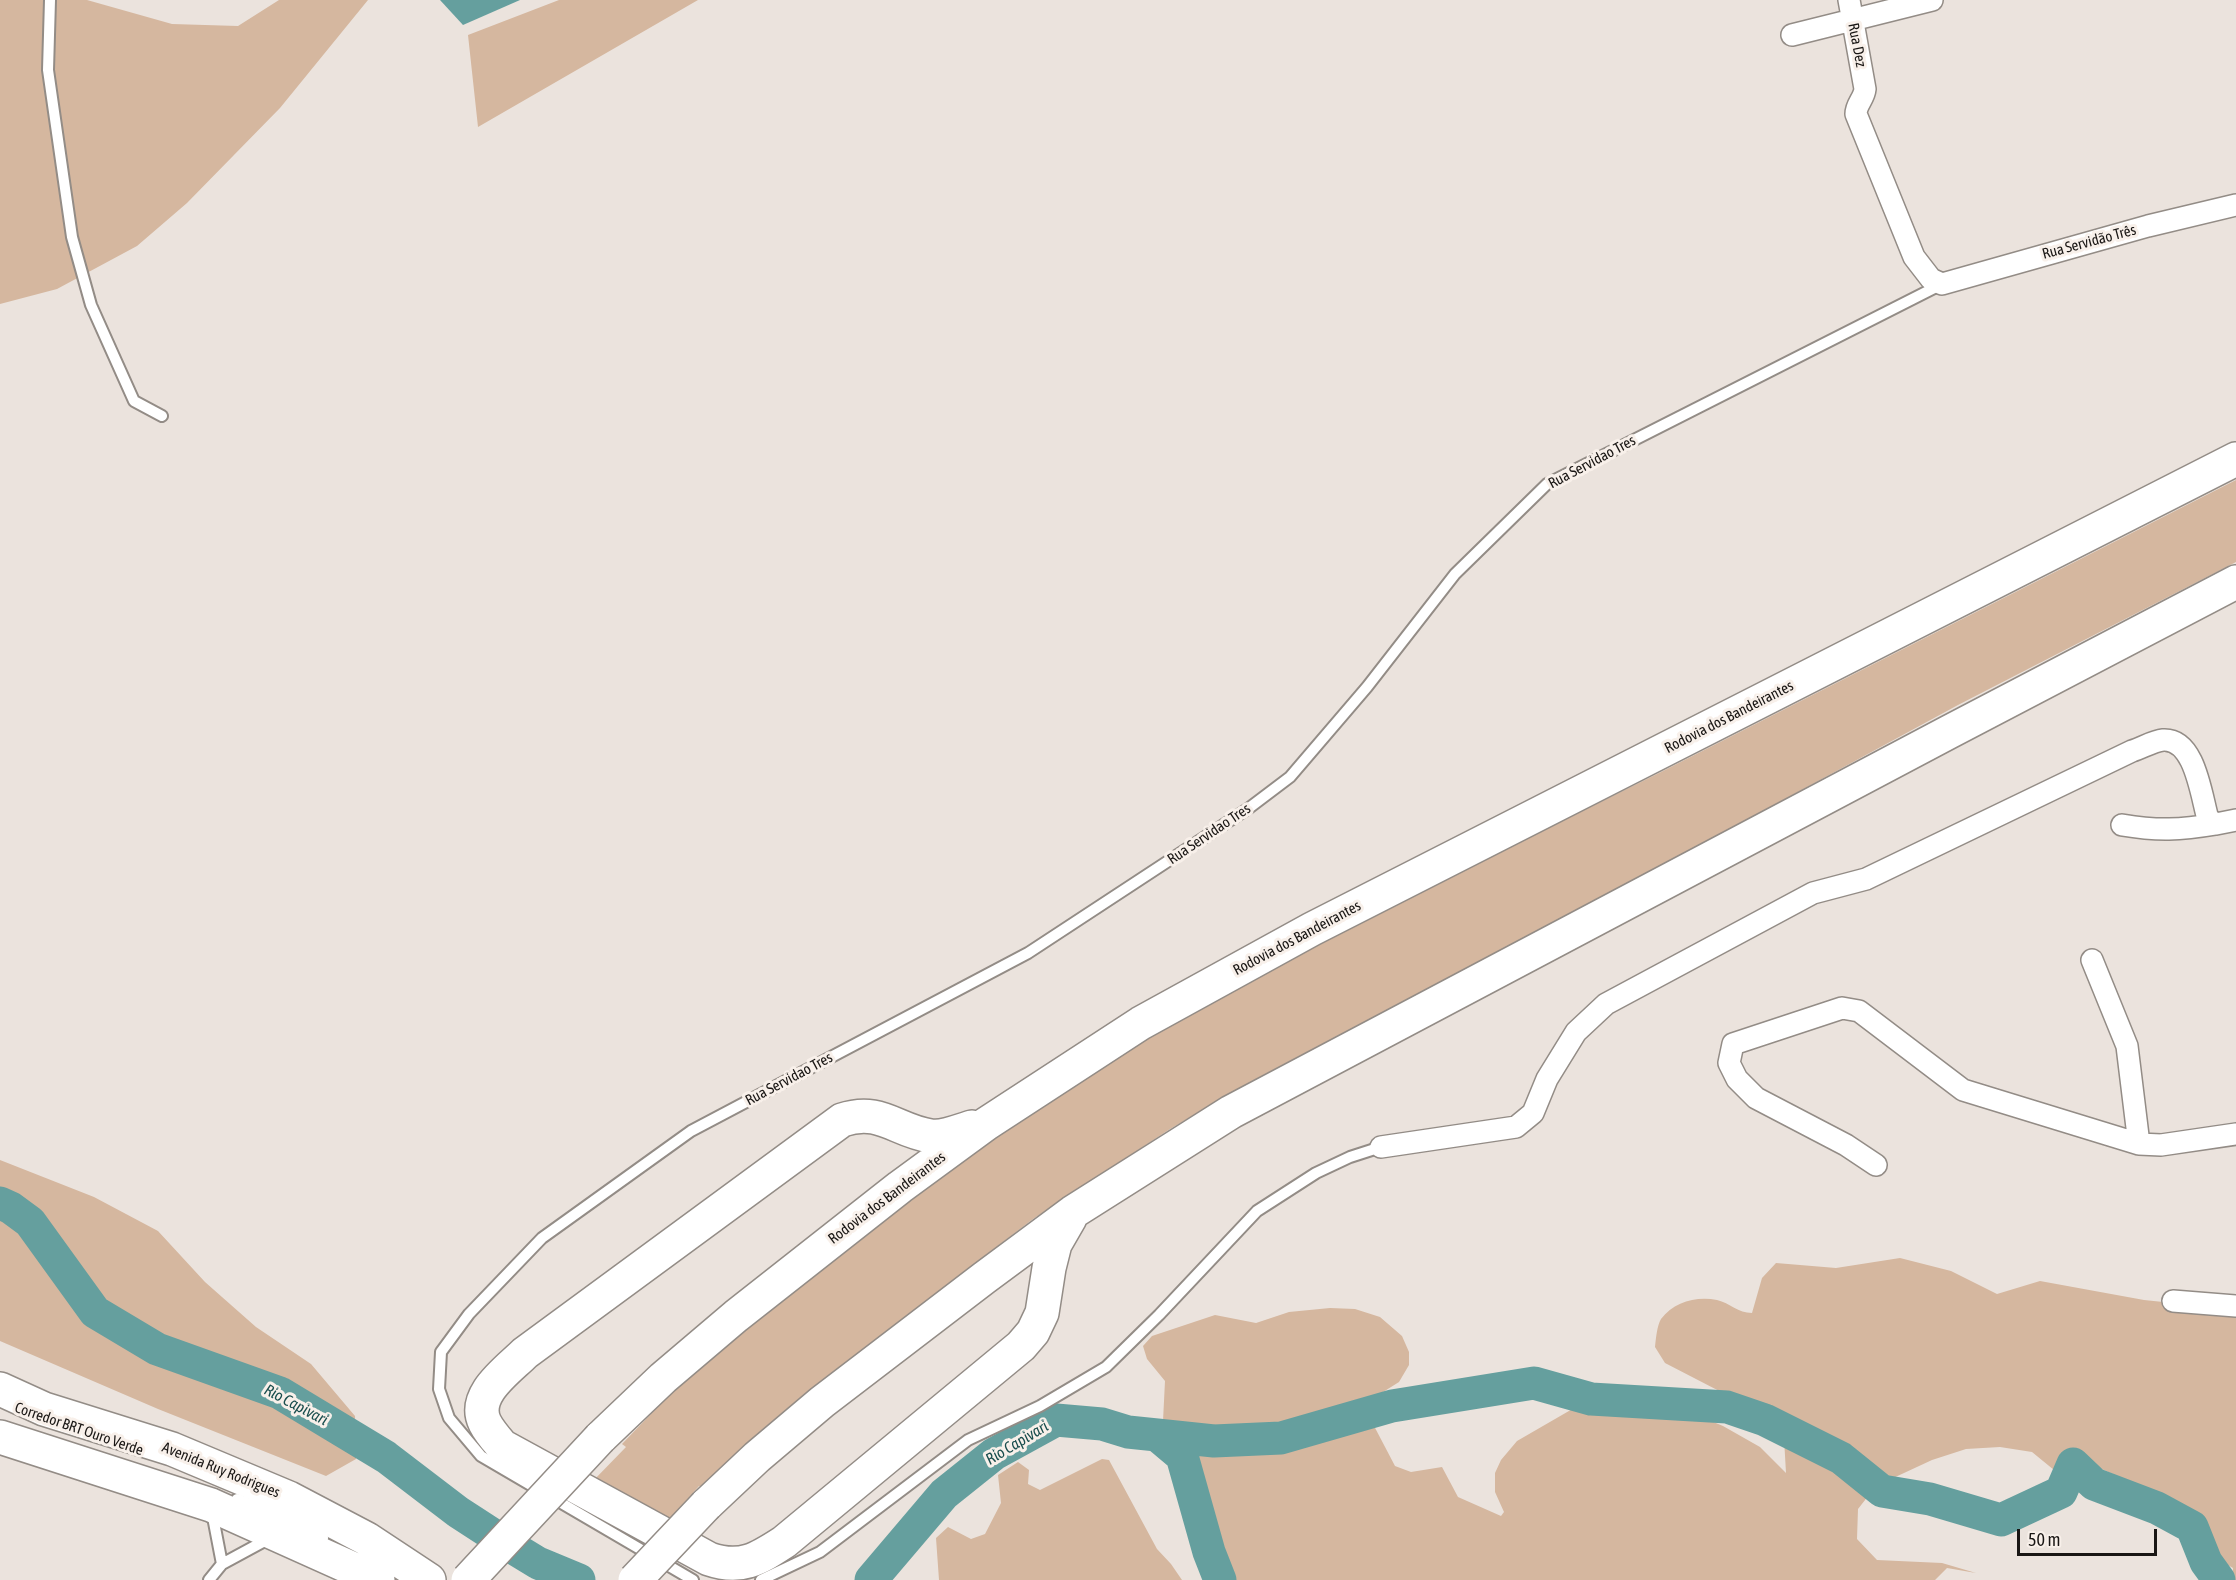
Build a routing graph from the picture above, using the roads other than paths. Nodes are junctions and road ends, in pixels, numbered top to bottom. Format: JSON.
{"nodes":[{"id":1,"x":50,"y":0,"type":"edge"},
{"id":2,"x":1932,"y":0,"type":"edge"},
{"id":3,"x":1850,"y":10,"type":"edge"},
{"id":4,"x":1792,"y":35,"type":"dead end"},
{"id":5,"x":2236,"y":205,"type":"edge"},
{"id":6,"x":1942,"y":284,"type":"junction"},
{"id":7,"x":162,"y":416,"type":"dead end"},
{"id":8,"x":2236,"y":459,"type":"edge"},
{"id":9,"x":2236,"y":582,"type":"edge"},
{"id":10,"x":2226,"y":822,"type":"edge"},
{"id":11,"x":2122,"y":825,"type":"dead end"},
{"id":12,"x":2092,"y":960,"type":"dead end"},
{"id":13,"x":986,"y":1124,"type":"junction"},
{"id":14,"x":2236,"y":1134,"type":"edge"},
{"id":15,"x":2139,"y":1144,"type":"junction"},
{"id":16,"x":1382,"y":1147,"type":"joint"},
{"id":17,"x":1876,"y":1165,"type":"dead end"},
{"id":18,"x":1073,"y":1212,"type":"junction"},
{"id":19,"x":2173,"y":1301,"type":"dead end"},
{"id":20,"x":2236,"y":1306,"type":"edge"},
{"id":21,"x":0,"y":1389,"type":"edge"},
{"id":22,"x":0,"y":1402,"type":"edge"},
{"id":23,"x":0,"y":1437,"type":"edge"},
{"id":24,"x":217,"y":1499,"type":"junction"},
{"id":25,"x":276,"y":1534,"type":"junction"},
{"id":26,"x":330,"y":1542,"type":"dead end"},
{"id":27,"x":222,"y":1564,"type":"junction"},
{"id":28,"x":377,"y":1572,"type":"edge"},
{"id":29,"x":209,"y":1580,"type":"edge"},
{"id":30,"x":417,"y":1580,"type":"edge"},
{"id":31,"x":429,"y":1580,"type":"edge"},
{"id":32,"x":468,"y":1580,"type":"edge"},
{"id":33,"x":635,"y":1580,"type":"edge"},
{"id":34,"x":693,"y":1580,"type":"edge"},
{"id":35,"x":761,"y":1580,"type":"edge"}],
"edges":[{"from":1,"to":7,"type":"lane"},
{"from":2,"to":3,"type":"street"},
{"from":3,"to":4,"type":"street"},
{"from":3,"to":6,"type":"street","name":"Rua Dez"},
{"from":5,"to":6,"type":"street","name":"Rua Servidão Três"},
{"from":6,"to":34,"type":"lane","name":"Rua Servidao Tres"},
{"from":8,"to":13,"type":"main road","name":"Rodovia dos Bandeirantes"},
{"from":9,"to":18,"type":"main road"},
{"from":10,"to":11,"type":"street"},
{"from":10,"to":16,"type":"street"},
{"from":12,"to":15,"type":"street"},
{"from":13,"to":18,"type":"main road"},
{"from":13,"to":32,"type":"main road","name":"Rodovia dos Bandeirantes","bridge":true},
{"from":14,"to":15,"type":"street"},
{"from":15,"to":17,"type":"street"},
{"from":16,"to":35,"type":"lane"},
{"from":18,"to":33,"type":"main road","bridge":true},
{"from":19,"to":20,"type":"street"},
{"from":21,"to":31,"type":"main road","name":"Avenida Ruy Rodrigues"},
{"from":22,"to":30,"type":"lane","name":"Corredor BRT Ouro Verde"},
{"from":23,"to":24,"type":"main road"},
{"from":24,"to":25,"type":"main road"},
{"from":24,"to":26,"type":"lane"},
{"from":24,"to":27,"type":"lane"},
{"from":25,"to":27,"type":"lane"},
{"from":25,"to":28,"type":"main road"},
{"from":27,"to":29,"type":"lane"}]}
